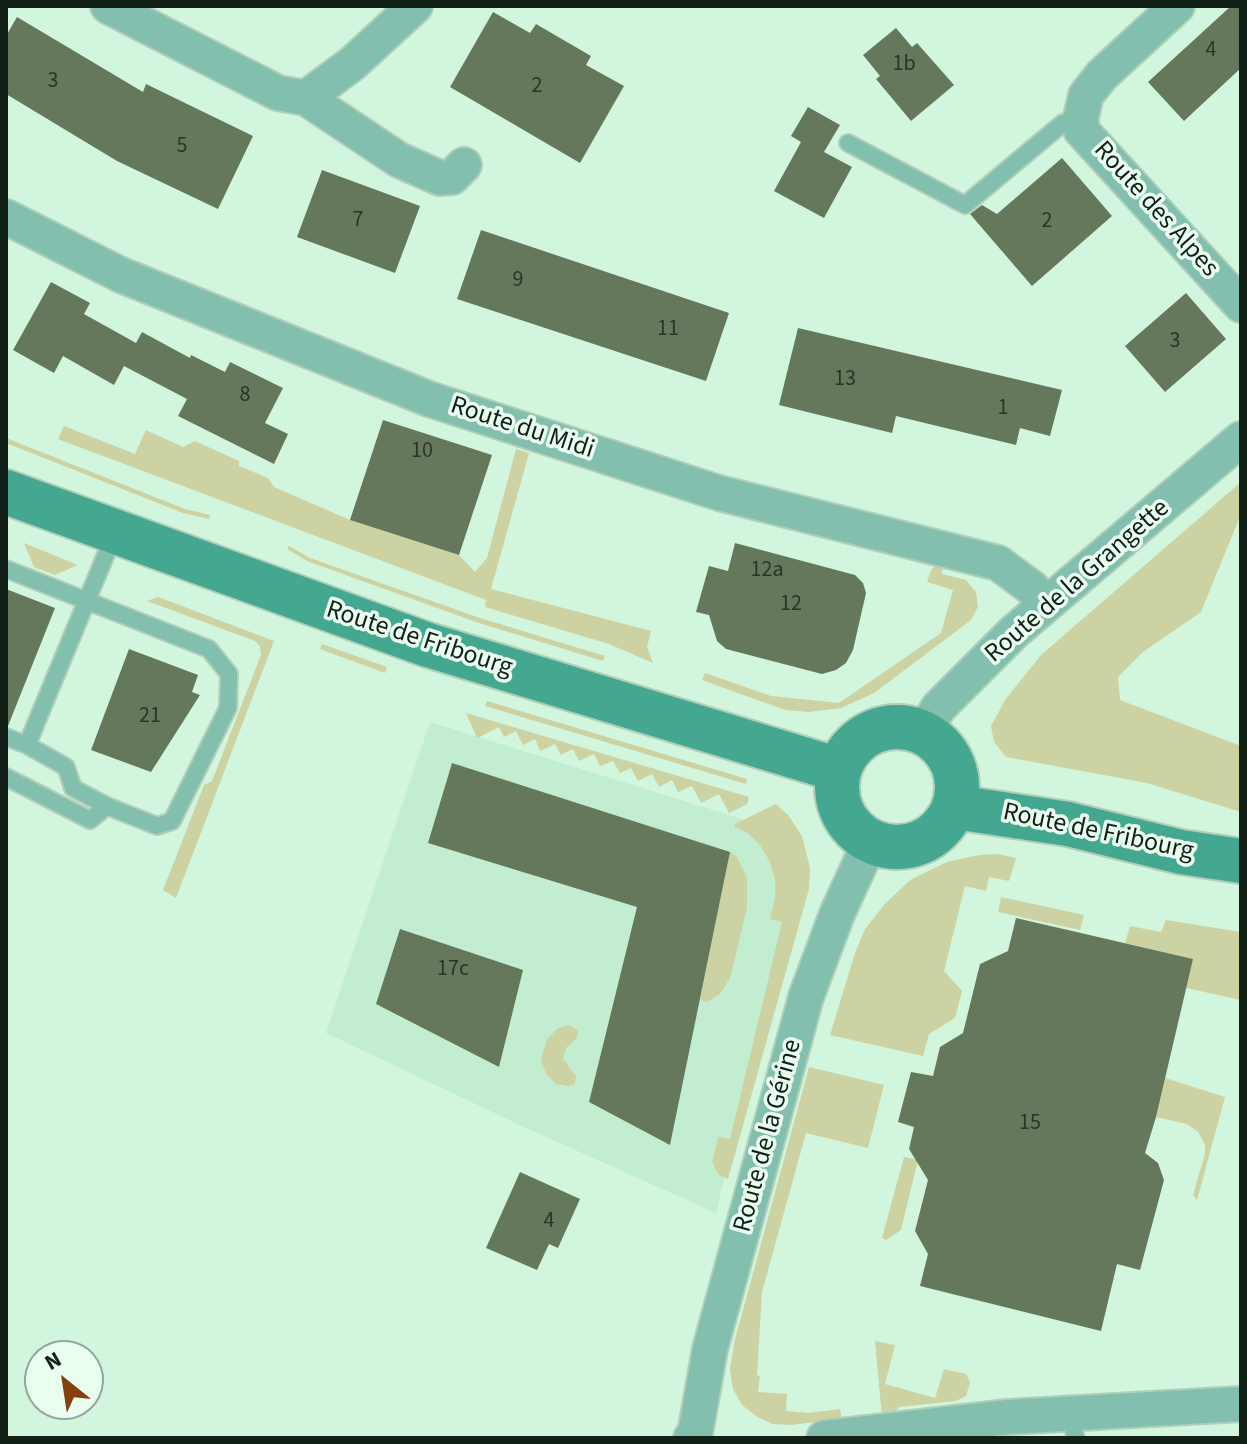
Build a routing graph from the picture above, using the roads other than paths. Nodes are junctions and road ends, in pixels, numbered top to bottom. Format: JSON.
{"nodes":[{"id":1,"x":108,"y":6,"type":"edge"},
{"id":2,"x":415,"y":6,"type":"edge"},
{"id":3,"x":1177,"y":6,"type":"edge"},
{"id":4,"x":306,"y":98,"type":"junction"},
{"id":5,"x":1081,"y":117,"type":"junction"},
{"id":6,"x":848,"y":143,"type":"dead end"},
{"id":7,"x":464,"y":165,"type":"dead end"},
{"id":8,"x":6,"y":217,"type":"edge"},
{"id":9,"x":1241,"y":305,"type":"edge"},
{"id":10,"x":1241,"y":439,"type":"edge"},
{"id":11,"x":6,"y":492,"type":"edge"},
{"id":12,"x":115,"y":533,"type":"junction"},
{"id":13,"x":6,"y":569,"type":"edge"},
{"id":14,"x":87,"y":601,"type":"junction"},
{"id":15,"x":1045,"y":605,"type":"junction"},
{"id":16,"x":923,"y":732,"type":"junction"},
{"id":17,"x":6,"y":737,"type":"edge"},
{"id":18,"x":27,"y":745,"type":"junction"},
{"id":19,"x":839,"y":770,"type":"junction"},
{"id":20,"x":6,"y":777,"type":"edge"},
{"id":21,"x":107,"y":806,"type":"junction"},
{"id":22,"x":955,"y":807,"type":"junction"},
{"id":23,"x":870,"y":842,"type":"junction"},
{"id":24,"x":1241,"y":861,"type":"edge"},
{"id":25,"x":1241,"y":1404,"type":"edge"},
{"id":26,"x":1072,"y":1425,"type":"edge"},
{"id":27,"x":703,"y":1437,"type":"edge"},
{"id":28,"x":824,"y":1438,"type":"edge"}],
"edges":[{"from":1,"to":4,"type":"street"},
{"from":2,"to":4,"type":"street"},
{"from":3,"to":5,"type":"street","name":"Route des Alpes"},
{"from":4,"to":7,"type":"street"},
{"from":5,"to":6,"type":"lane"},
{"from":5,"to":9,"type":"street","name":"Route des Alpes"},
{"from":8,"to":15,"type":"street","name":"Route du Midi"},
{"from":10,"to":15,"type":"street","name":"Route de la Grangette"},
{"from":11,"to":12,"type":"main road","name":"Route de Fribourg"},
{"from":12,"to":14,"type":"lane"},
{"from":12,"to":19,"type":"main road","name":"Route de Fribourg"},
{"from":13,"to":14,"type":"lane"},
{"from":14,"to":18,"type":"lane"},
{"from":14,"to":21,"type":"lane"},
{"from":15,"to":16,"type":"street","name":"Route de la Grangette"},
{"from":16,"to":19,"type":"main road"},
{"from":16,"to":22,"type":"main road"},
{"from":17,"to":18,"type":"lane"},
{"from":18,"to":21,"type":"lane"},
{"from":19,"to":23,"type":"main road"},
{"from":20,"to":21,"type":"lane"},
{"from":22,"to":23,"type":"main road"},
{"from":22,"to":24,"type":"main road","name":"Route de Fribourg"},
{"from":23,"to":27,"type":"street","name":"Route de la Gérine"},
{"from":25,"to":26,"type":"street"},
{"from":26,"to":28,"type":"street"}]}
